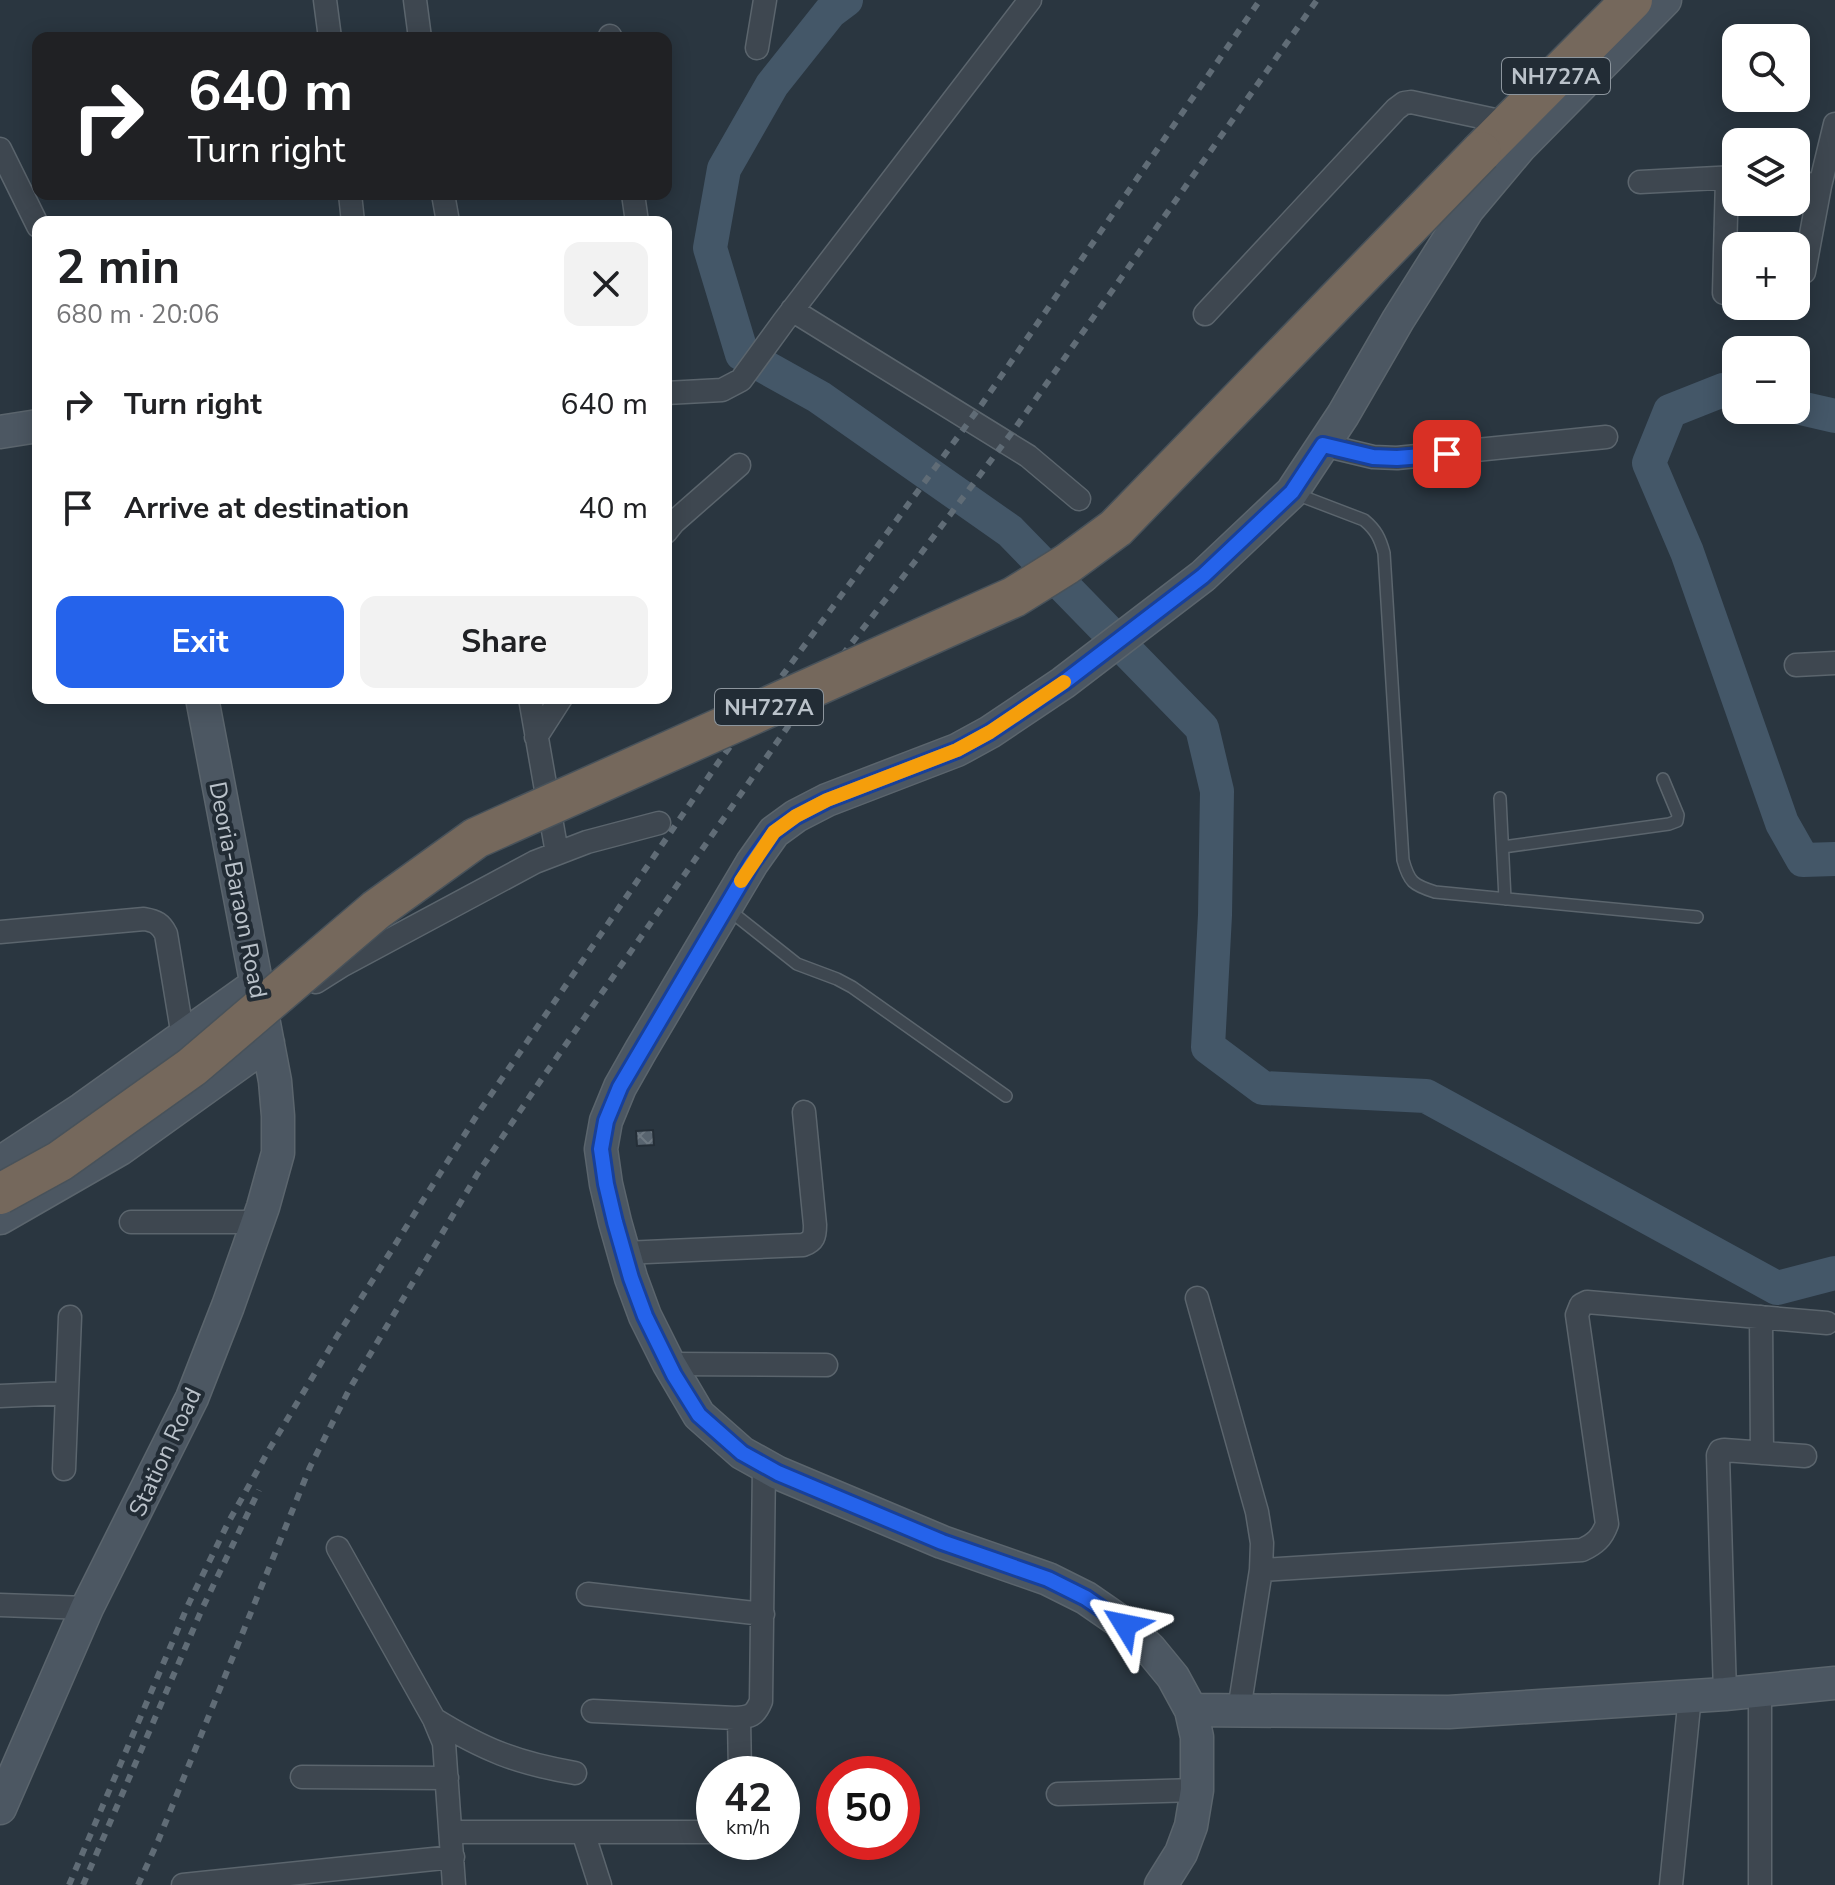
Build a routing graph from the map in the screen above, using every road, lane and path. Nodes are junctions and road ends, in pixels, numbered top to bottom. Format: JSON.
{"nodes":[{"id":1,"x":325,"y":0,"type":"edge"},
{"id":2,"x":415,"y":0,"type":"edge"},
{"id":3,"x":765,"y":0,"type":"edge"},
{"id":4,"x":1030,"y":0,"type":"edge"},
{"id":5,"x":1632,"y":0,"type":"edge"},
{"id":6,"x":1665,"y":0,"type":"edge"},
{"id":7,"x":329,"y":32,"type":"edge"},
{"id":8,"x":419,"y":32,"type":"edge"},
{"id":9,"x":757,"y":48,"type":"dead end"},
{"id":10,"x":1509,"y":123,"type":"junction"},
{"id":11,"x":1835,"y":124,"type":"edge"},
{"id":12,"x":0,"y":149,"type":"edge"},
{"id":13,"x":1722,"y":178,"type":"edge"},
{"id":14,"x":1640,"y":182,"type":"dead end"},
{"id":15,"x":1810,"y":184,"type":"edge"},
{"id":16,"x":1820,"y":186,"type":"junction"},
{"id":17,"x":33,"y":216,"type":"edge"},
{"id":18,"x":1810,"y":240,"type":"edge"},
{"id":19,"x":1205,"y":314,"type":"dead end"},
{"id":20,"x":788,"y":316,"type":"junction"},
{"id":21,"x":672,"y":393,"type":"edge"},
{"id":22,"x":32,"y":427,"type":"edge"},
{"id":23,"x":0,"y":432,"type":"edge"},
{"id":24,"x":1606,"y":437,"type":"dead end"},
{"id":25,"x":1323,"y":445,"type":"junction"},
{"id":26,"x":739,"y":465,"type":"dead end"},
{"id":27,"x":1292,"y":492,"type":"junction"},
{"id":28,"x":1079,"y":499,"type":"dead end"},
{"id":29,"x":672,"y":524,"type":"edge"},
{"id":30,"x":1835,"y":663,"type":"edge"},
{"id":31,"x":1796,"y":665,"type":"dead end"},
{"id":32,"x":203,"y":704,"type":"edge"},
{"id":33,"x":531,"y":704,"type":"edge"},
{"id":34,"x":557,"y":704,"type":"edge"},
{"id":35,"x":536,"y":737,"type":"junction"},
{"id":36,"x":1663,"y":779,"type":"dead end"},
{"id":37,"x":1500,"y":798,"type":"dead end"},
{"id":38,"x":659,"y":823,"type":"dead end"},
{"id":39,"x":1503,"y":847,"type":"junction"},
{"id":40,"x":557,"y":853,"type":"junction"},
{"id":41,"x":1505,"y":899,"type":"junction"},
{"id":42,"x":725,"y":907,"type":"junction"},
{"id":43,"x":1697,"y":917,"type":"dead end"},
{"id":44,"x":0,"y":932,"type":"edge"},
{"id":45,"x":257,"y":984,"type":"junction"},
{"id":46,"x":266,"y":1032,"type":"junction"},
{"id":47,"x":183,"y":1037,"type":"junction"},
{"id":48,"x":275,"y":1081,"type":"joint"},
{"id":49,"x":1006,"y":1096,"type":"dead end"},
{"id":50,"x":804,"y":1112,"type":"dead end"},
{"id":51,"x":0,"y":1163,"type":"edge"},
{"id":52,"x":0,"y":1194,"type":"edge"},
{"id":53,"x":0,"y":1218,"type":"edge"},
{"id":54,"x":131,"y":1222,"type":"dead end"},
{"id":55,"x":257,"y":1222,"type":"junction"},
{"id":56,"x":624,"y":1253,"type":"junction"},
{"id":57,"x":1197,"y":1298,"type":"dead end"},
{"id":58,"x":70,"y":1317,"type":"dead end"},
{"id":59,"x":1761,"y":1317,"type":"junction"},
{"id":60,"x":1827,"y":1323,"type":"dead end"},
{"id":61,"x":669,"y":1364,"type":"junction"},
{"id":62,"x":826,"y":1365,"type":"dead end"},
{"id":63,"x":67,"y":1393,"type":"junction"},
{"id":64,"x":0,"y":1396,"type":"edge"},
{"id":65,"x":1762,"y":1453,"type":"junction"},
{"id":66,"x":1805,"y":1456,"type":"dead end"},
{"id":67,"x":764,"y":1465,"type":"junction"},
{"id":68,"x":64,"y":1469,"type":"dead end"},
{"id":69,"x":338,"y":1548,"type":"dead end"},
{"id":70,"x":1261,"y":1570,"type":"junction"},
{"id":71,"x":588,"y":1594,"type":"dead end"},
{"id":72,"x":0,"y":1605,"type":"edge"},
{"id":73,"x":87,"y":1608,"type":"junction"},
{"id":74,"x":763,"y":1614,"type":"junction"},
{"id":75,"x":1835,"y":1683,"type":"edge"},
{"id":76,"x":1760,"y":1691,"type":"junction"},
{"id":77,"x":1725,"y":1694,"type":"junction"},
{"id":78,"x":1690,"y":1696,"type":"junction"},
{"id":79,"x":1191,"y":1710,"type":"junction"},
{"id":80,"x":1239,"y":1710,"type":"junction"},
{"id":81,"x":593,"y":1711,"type":"dead end"},
{"id":82,"x":739,"y":1718,"type":"junction"},
{"id":83,"x":434,"y":1719,"type":"junction"},
{"id":84,"x":740,"y":1756,"type":"edge"},
{"id":85,"x":575,"y":1773,"type":"dead end"},
{"id":86,"x":302,"y":1777,"type":"dead end"},
{"id":87,"x":447,"y":1778,"type":"junction"},
{"id":88,"x":1197,"y":1790,"type":"junction"},
{"id":89,"x":1058,"y":1794,"type":"dead end"},
{"id":90,"x":0,"y":1808,"type":"edge"},
{"id":91,"x":452,"y":1832,"type":"junction"},
{"id":92,"x":583,"y":1832,"type":"junction"},
{"id":93,"x":696,"y":1832,"type":"edge"},
{"id":94,"x":453,"y":1857,"type":"junction"},
{"id":95,"x":183,"y":1885,"type":"edge"},
{"id":96,"x":454,"y":1885,"type":"edge"},
{"id":97,"x":600,"y":1885,"type":"edge"},
{"id":98,"x":1161,"y":1885,"type":"edge"},
{"id":99,"x":1671,"y":1885,"type":"edge"},
{"id":100,"x":1760,"y":1885,"type":"edge"}],
"edges":[{"from":1,"to":7,"type":"street"},
{"from":2,"to":8,"type":"street"},
{"from":3,"to":9,"type":"street"},
{"from":4,"to":20,"type":"street"},
{"from":5,"to":10,"type":"highway","number":"NH727A"},
{"from":6,"to":25,"type":"main road"},
{"from":10,"to":19,"type":"street"},
{"from":10,"to":52,"type":"highway","number":"NH727A","bridge":true},
{"from":11,"to":16,"type":"street"},
{"from":12,"to":17,"type":"street"},
{"from":13,"to":14,"type":"street"},
{"from":15,"to":16,"type":"street"},
{"from":16,"to":18,"type":"street"},
{"from":20,"to":21,"type":"street"},
{"from":20,"to":28,"type":"street"},
{"from":22,"to":23,"type":"main road"},
{"from":24,"to":25,"type":"street"},
{"from":25,"to":27,"type":"main road"},
{"from":26,"to":29,"type":"street"},
{"from":27,"to":41,"type":"lane"},
{"from":27,"to":42,"type":"main road"},
{"from":30,"to":31,"type":"street"},
{"from":32,"to":45,"type":"main road","name":"Deoria-Baraon Road"},
{"from":33,"to":35,"type":"street"},
{"from":34,"to":35,"type":"street"},
{"from":35,"to":40,"type":"street"},
{"from":36,"to":39,"type":"lane"},
{"from":37,"to":39,"type":"lane"},
{"from":38,"to":40,"type":"street"},
{"from":39,"to":41,"type":"lane"},
{"from":40,"to":46,"type":"street"},
{"from":41,"to":43,"type":"lane"},
{"from":42,"to":49,"type":"lane"},
{"from":42,"to":56,"type":"main road"},
{"from":44,"to":47,"type":"street"},
{"from":45,"to":46,"type":"main road","name":"Deoria-Baraon Road"},
{"from":45,"to":47,"type":"main road"},
{"from":46,"to":48,"type":"main road","name":"Deoria-Baraon Road"},
{"from":46,"to":53,"type":"main road"},
{"from":47,"to":51,"type":"main road"},
{"from":48,"to":55,"type":"main road","name":"Station Road"},
{"from":50,"to":56,"type":"street"},
{"from":54,"to":55,"type":"street"},
{"from":55,"to":73,"type":"main road","name":"Station Road"},
{"from":56,"to":61,"type":"main road"},
{"from":57,"to":70,"type":"street"},
{"from":58,"to":63,"type":"street"},
{"from":59,"to":60,"type":"street"},
{"from":59,"to":65,"type":"street"},
{"from":59,"to":70,"type":"street"},
{"from":61,"to":62,"type":"street"},
{"from":61,"to":67,"type":"main road"},
{"from":63,"to":64,"type":"street"},
{"from":63,"to":68,"type":"street"},
{"from":65,"to":66,"type":"street"},
{"from":65,"to":77,"type":"street"},
{"from":67,"to":74,"type":"street"},
{"from":67,"to":79,"type":"main road"},
{"from":69,"to":83,"type":"street"},
{"from":70,"to":80,"type":"street"},
{"from":71,"to":74,"type":"street"},
{"from":72,"to":73,"type":"street"},
{"from":73,"to":90,"type":"main road","name":"Station Road"},
{"from":74,"to":82,"type":"street"},
{"from":75,"to":76,"type":"main road"},
{"from":76,"to":77,"type":"main road"},
{"from":76,"to":100,"type":"street"},
{"from":77,"to":78,"type":"main road"},
{"from":78,"to":80,"type":"main road"},
{"from":78,"to":99,"type":"street"},
{"from":79,"to":80,"type":"main road"},
{"from":79,"to":88,"type":"main road"},
{"from":81,"to":82,"type":"street"},
{"from":82,"to":84,"type":"street"},
{"from":83,"to":85,"type":"street"},
{"from":83,"to":87,"type":"street"},
{"from":86,"to":87,"type":"street"},
{"from":87,"to":91,"type":"street"},
{"from":88,"to":89,"type":"street"},
{"from":88,"to":98,"type":"main road"},
{"from":91,"to":92,"type":"street"},
{"from":91,"to":94,"type":"street"},
{"from":92,"to":93,"type":"street"},
{"from":92,"to":97,"type":"street"},
{"from":94,"to":95,"type":"street"},
{"from":94,"to":96,"type":"street"}]}
